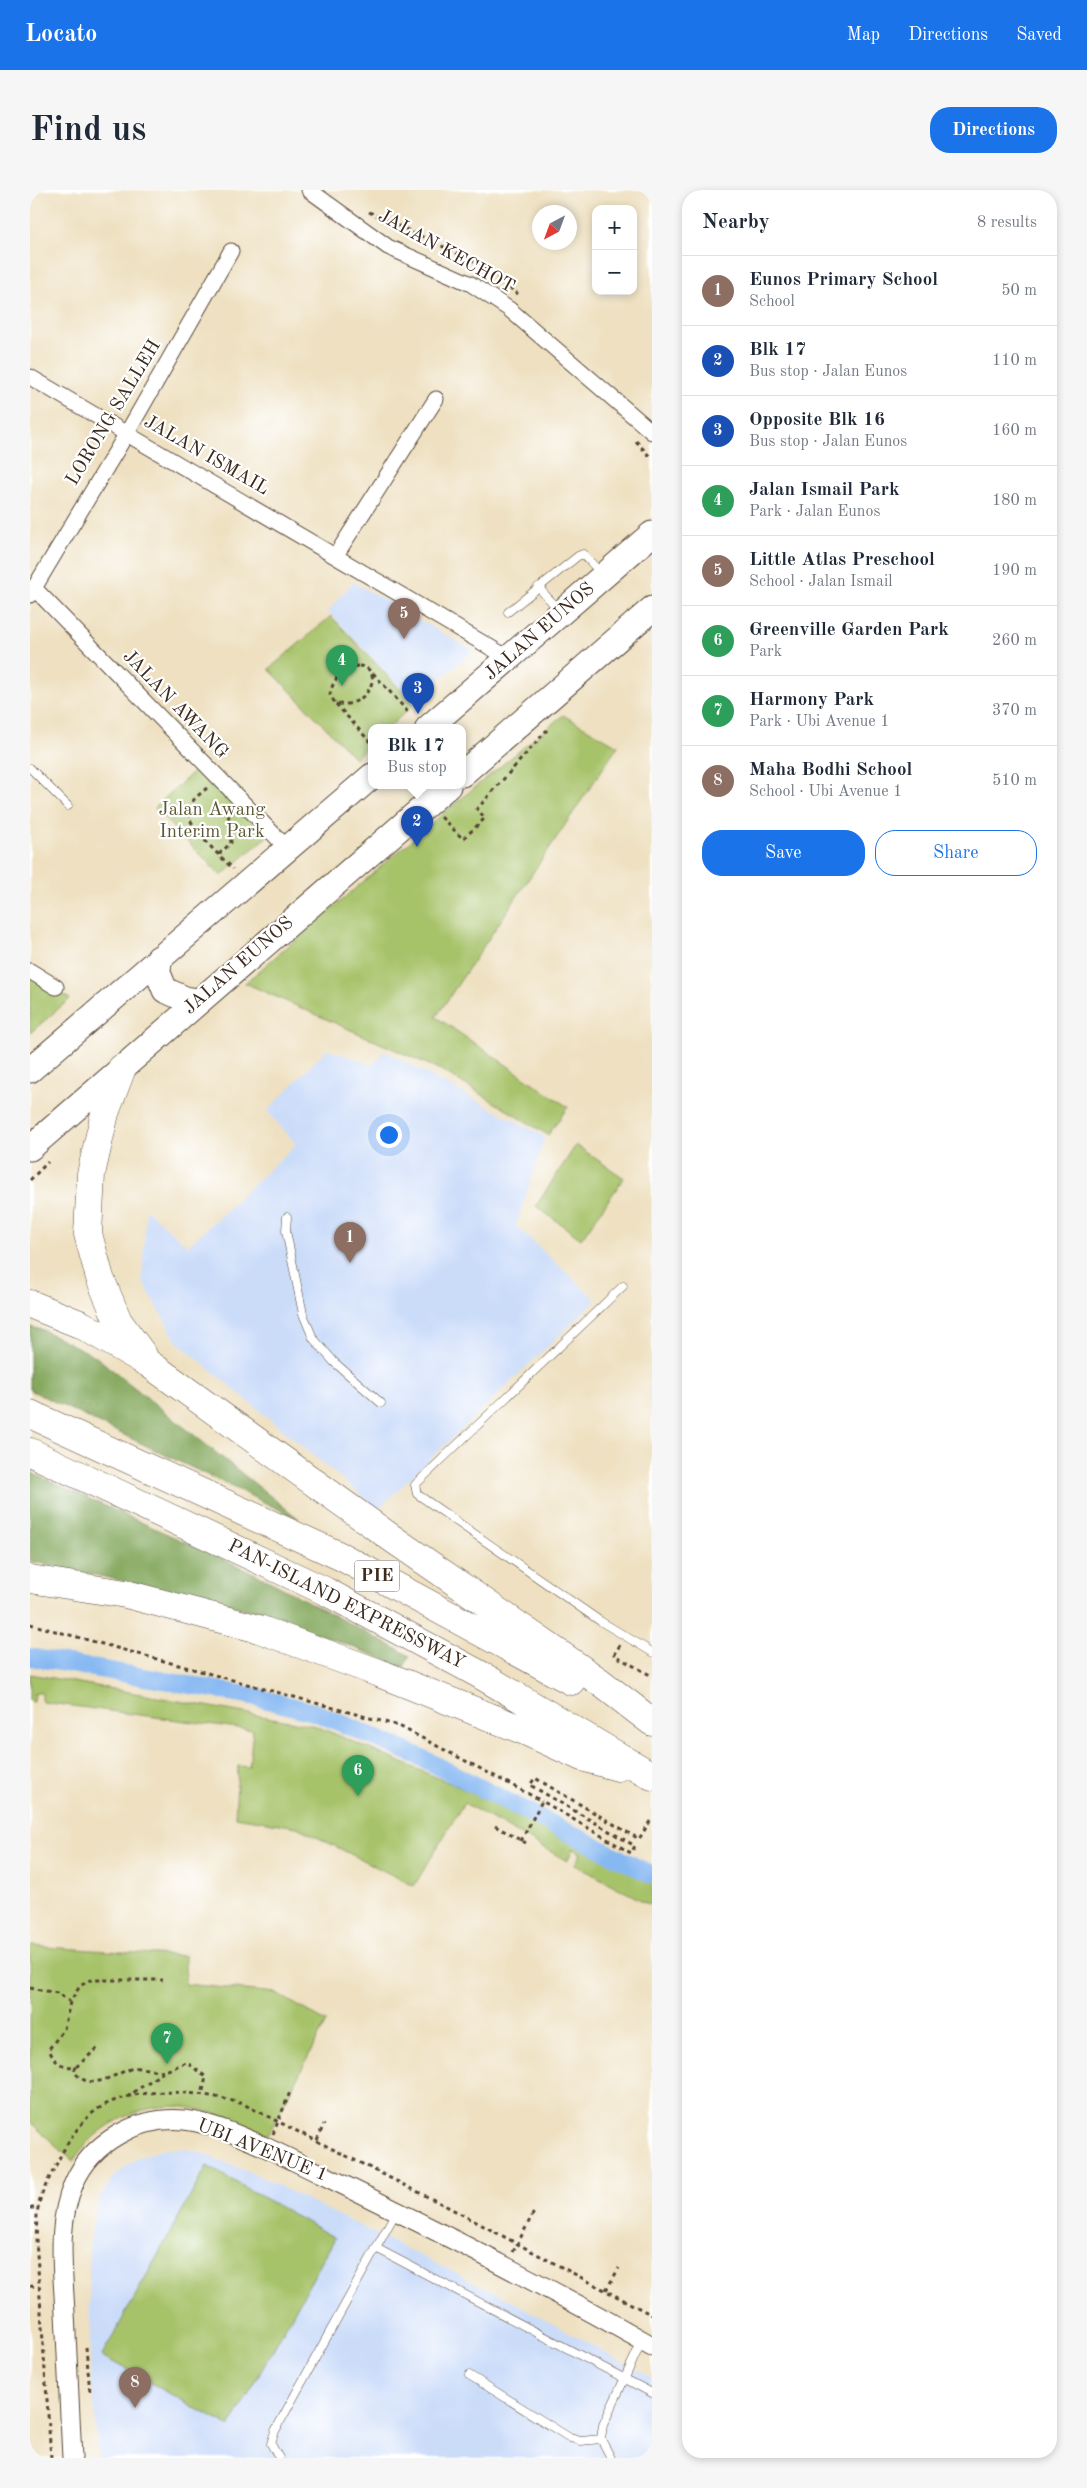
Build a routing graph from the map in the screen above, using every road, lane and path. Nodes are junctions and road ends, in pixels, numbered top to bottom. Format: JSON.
{"nodes":[{"id":1,"x":309,"y":190,"type":"edge"},
{"id":2,"x":231,"y":251,"type":"dead end"},
{"id":3,"x":30,"y":377,"type":"edge"},
{"id":4,"x":436,"y":399,"type":"dead end"},
{"id":5,"x":652,"y":432,"type":"edge"},
{"id":6,"x":127,"y":433,"type":"junction"},
{"id":7,"x":632,"y":437,"type":"dead end"},
{"id":8,"x":652,"y":459,"type":"edge"},
{"id":9,"x":652,"y":534,"type":"edge"},
{"id":10,"x":652,"y":554,"type":"edge"},
{"id":11,"x":336,"y":555,"type":"junction"},
{"id":12,"x":627,"y":556,"type":"junction"},
{"id":13,"x":604,"y":576,"type":"junction"},
{"id":14,"x":538,"y":587,"type":"junction"},
{"id":15,"x":32,"y":592,"type":"edge"},
{"id":16,"x":652,"y":609,"type":"edge"},
{"id":17,"x":508,"y":612,"type":"dead end"},
{"id":18,"x":562,"y":613,"type":"junction"},
{"id":19,"x":510,"y":659,"type":"junction"},
{"id":20,"x":369,"y":669,"type":"junction"},
{"id":21,"x":334,"y":701,"type":"junction"},
{"id":22,"x":408,"y":712,"type":"dead end"},
{"id":23,"x":433,"y":724,"type":"edge"},
{"id":24,"x":548,"y":728,"type":"dead end"},
{"id":25,"x":368,"y":739,"type":"edge"},
{"id":26,"x":30,"y":768,"type":"edge"},
{"id":27,"x":466,"y":771,"type":"edge"},
{"id":28,"x":218,"y":778,"type":"junction"},
{"id":29,"x":368,"y":779,"type":"edge"},
{"id":30,"x":207,"y":788,"type":"junction"},
{"id":31,"x":445,"y":789,"type":"edge"},
{"id":32,"x":212,"y":794,"type":"dead end"},
{"id":33,"x":222,"y":804,"type":"dead end"},
{"id":34,"x":68,"y":806,"type":"dead end"},
{"id":35,"x":440,"y":816,"type":"dead end"},
{"id":36,"x":288,"y":849,"type":"junction"},
{"id":37,"x":219,"y":854,"type":"junction"},
{"id":38,"x":233,"y":869,"type":"dead end"},
{"id":39,"x":159,"y":958,"type":"junction"},
{"id":40,"x":30,"y":971,"type":"edge"},
{"id":41,"x":56,"y":987,"type":"dead end"},
{"id":42,"x":199,"y":1001,"type":"junction"},
{"id":43,"x":122,"y":1068,"type":"junction"},
{"id":44,"x":30,"y":1070,"type":"edge"},
{"id":45,"x":40,"y":1154,"type":"edge"},
{"id":46,"x":30,"y":1180,"type":"edge"},
{"id":47,"x":287,"y":1217,"type":"dead end"},
{"id":48,"x":623,"y":1286,"type":"dead end"},
{"id":49,"x":30,"y":1304,"type":"edge"},
{"id":50,"x":148,"y":1362,"type":"junction"},
{"id":51,"x":381,"y":1403,"type":"dead end"},
{"id":52,"x":30,"y":1414,"type":"edge"},
{"id":53,"x":30,"y":1452,"type":"edge"},
{"id":54,"x":30,"y":1579,"type":"edge"},
{"id":55,"x":30,"y":1624,"type":"edge"},
{"id":56,"x":620,"y":1644,"type":"dead end"},
{"id":57,"x":652,"y":1652,"type":"edge"},
{"id":58,"x":652,"y":1676,"type":"edge"},
{"id":59,"x":652,"y":1724,"type":"edge"},
{"id":60,"x":651,"y":1776,"type":"edge"},
{"id":61,"x":542,"y":1801,"type":"junction"},
{"id":62,"x":652,"y":1818,"type":"edge"},
{"id":63,"x":495,"y":1826,"type":"dead end"},
{"id":64,"x":521,"y":1841,"type":"junction"},
{"id":65,"x":526,"y":1844,"type":"dead end"},
{"id":66,"x":163,"y":1980,"type":"dead end"},
{"id":67,"x":30,"y":1988,"type":"edge"},
{"id":68,"x":70,"y":2002,"type":"junction"},
{"id":69,"x":100,"y":2046,"type":"dead end"},
{"id":70,"x":76,"y":2067,"type":"junction"},
{"id":71,"x":164,"y":2071,"type":"junction"},
{"id":72,"x":290,"y":2092,"type":"dead end"},
{"id":73,"x":202,"y":2095,"type":"dead end"},
{"id":74,"x":127,"y":2097,"type":"dead end"},
{"id":75,"x":324,"y":2124,"type":"dead end"},
{"id":76,"x":75,"y":2134,"type":"dead end"},
{"id":77,"x":317,"y":2140,"type":"dead end"},
{"id":78,"x":268,"y":2149,"type":"junction"},
{"id":79,"x":30,"y":2208,"type":"edge"},
{"id":80,"x":38,"y":2208,"type":"junction"},
{"id":81,"x":396,"y":2212,"type":"junction"},
{"id":82,"x":534,"y":2212,"type":"dead end"},
{"id":83,"x":376,"y":2248,"type":"junction"},
{"id":84,"x":506,"y":2268,"type":"junction"},
{"id":85,"x":619,"y":2268,"type":"dead end"},
{"id":86,"x":30,"y":2286,"type":"edge"},
{"id":87,"x":40,"y":2287,"type":"junction"},
{"id":88,"x":606,"y":2290,"type":"dead end"},
{"id":89,"x":647,"y":2343,"type":"edge"},
{"id":90,"x":86,"y":2346,"type":"dead end"},
{"id":91,"x":469,"y":2375,"type":"dead end"},
{"id":92,"x":624,"y":2378,"type":"junction"},
{"id":93,"x":90,"y":2393,"type":"dead end"},
{"id":94,"x":652,"y":2393,"type":"edge"},
{"id":95,"x":601,"y":2439,"type":"junction"},
{"id":96,"x":51,"y":2458,"type":"edge"},
{"id":97,"x":72,"y":2458,"type":"edge"},
{"id":98,"x":279,"y":2458,"type":"edge"},
{"id":99,"x":611,"y":2458,"type":"edge"}],
"edges":[{"from":1,"to":5,"type":"street","name":"JALAN KECHOT"},
{"from":2,"to":6,"type":"street","name":"LORONG SALLEH"},
{"from":3,"to":6,"type":"street","name":"JALAN ISMAIL"},
{"from":4,"to":11,"type":"street"},
{"from":6,"to":11,"type":"street","name":"JALAN ISMAIL"},
{"from":6,"to":15,"type":"street","name":"LORONG SALLEH"},
{"from":7,"to":8,"type":"path"},
{"from":9,"to":12,"type":"highway","name":"JALAN EUNOS"},
{"from":10,"to":12,"type":"highway"},
{"from":11,"to":19,"type":"street","name":"JALAN ISMAIL"},
{"from":12,"to":13,"type":"highway","name":"JALAN EUNOS"},
{"from":13,"to":14,"type":"lane"},
{"from":13,"to":18,"type":"highway","name":"JALAN EUNOS"},
{"from":14,"to":17,"type":"lane"},
{"from":14,"to":18,"type":"lane"},
{"from":15,"to":28,"type":"street","name":"JALAN AWANG"},
{"from":16,"to":27,"type":"highway"},
{"from":18,"to":19,"type":"highway","name":"JALAN EUNOS"},
{"from":19,"to":23,"type":"highway","name":"JALAN EUNOS"},
{"from":20,"to":21,"type":"path"},
{"from":20,"to":21,"type":"path"},
{"from":20,"to":22,"type":"path"},
{"from":21,"to":25,"type":"path"},
{"from":24,"to":35,"type":"path"},
{"from":26,"to":34,"type":"lane"},
{"from":28,"to":30,"type":"path"},
{"from":28,"to":36,"type":"street","name":"JALAN AWANG"},
{"from":29,"to":36,"type":"highway"},
{"from":30,"to":32,"type":"path"},
{"from":30,"to":37,"type":"path"},
{"from":31,"to":42,"type":"highway","name":"JALAN EUNOS"},
{"from":33,"to":37,"type":"path"},
{"from":36,"to":39,"type":"highway"},
{"from":37,"to":38,"type":"path"},
{"from":39,"to":42,"type":"highway"},
{"from":39,"to":44,"type":"highway"},
{"from":40,"to":41,"type":"street"},
{"from":42,"to":43,"type":"highway","name":"JALAN EUNOS"},
{"from":43,"to":45,"type":"highway","name":"JALAN EUNOS"},
{"from":43,"to":50,"type":"highway"},
{"from":45,"to":46,"type":"path"},
{"from":47,"to":51,"type":"lane"},
{"from":48,"to":57,"type":"lane"},
{"from":49,"to":50,"type":"highway"},
{"from":50,"to":59,"type":"highway"},
{"from":52,"to":59,"type":"highway","name":"PAN-ISLAND EXPRESSWAY","number":"PIE"},
{"from":53,"to":60,"type":"highway","name":"PAN-ISLAND EXPRESSWAY","number":"PIE"},
{"from":54,"to":60,"type":"highway"},
{"from":55,"to":61,"type":"path"},
{"from":56,"to":58,"type":"path"},
{"from":61,"to":62,"type":"path"},
{"from":61,"to":64,"type":"path"},
{"from":63,"to":64,"type":"path"},
{"from":64,"to":65,"type":"path"},
{"from":66,"to":68,"type":"path"},
{"from":67,"to":68,"type":"path"},
{"from":68,"to":70,"type":"path"},
{"from":69,"to":70,"type":"path"},
{"from":70,"to":71,"type":"path"},
{"from":71,"to":73,"type":"path"},
{"from":71,"to":74,"type":"path"},
{"from":72,"to":78,"type":"path"},
{"from":75,"to":77,"type":"path"},
{"from":76,"to":80,"type":"path"},
{"from":78,"to":81,"type":"street","name":"UBI AVENUE 1"},
{"from":78,"to":97,"type":"street","name":"UBI AVENUE 1"},
{"from":79,"to":80,"type":"path"},
{"from":80,"to":87,"type":"path"},
{"from":81,"to":83,"type":"lane"},
{"from":81,"to":84,"type":"street","name":"UBI AVENUE 1"},
{"from":82,"to":84,"type":"path"},
{"from":83,"to":92,"type":"lane"},
{"from":83,"to":98,"type":"lane"},
{"from":84,"to":89,"type":"street","name":"UBI AVENUE 1"},
{"from":85,"to":88,"type":"path"},
{"from":86,"to":87,"type":"path"},
{"from":87,"to":96,"type":"path"},
{"from":89,"to":92,"type":"lane"},
{"from":90,"to":93,"type":"path"},
{"from":91,"to":95,"type":"lane"},
{"from":92,"to":94,"type":"lane"},
{"from":92,"to":95,"type":"lane"},
{"from":95,"to":99,"type":"lane"}]}
